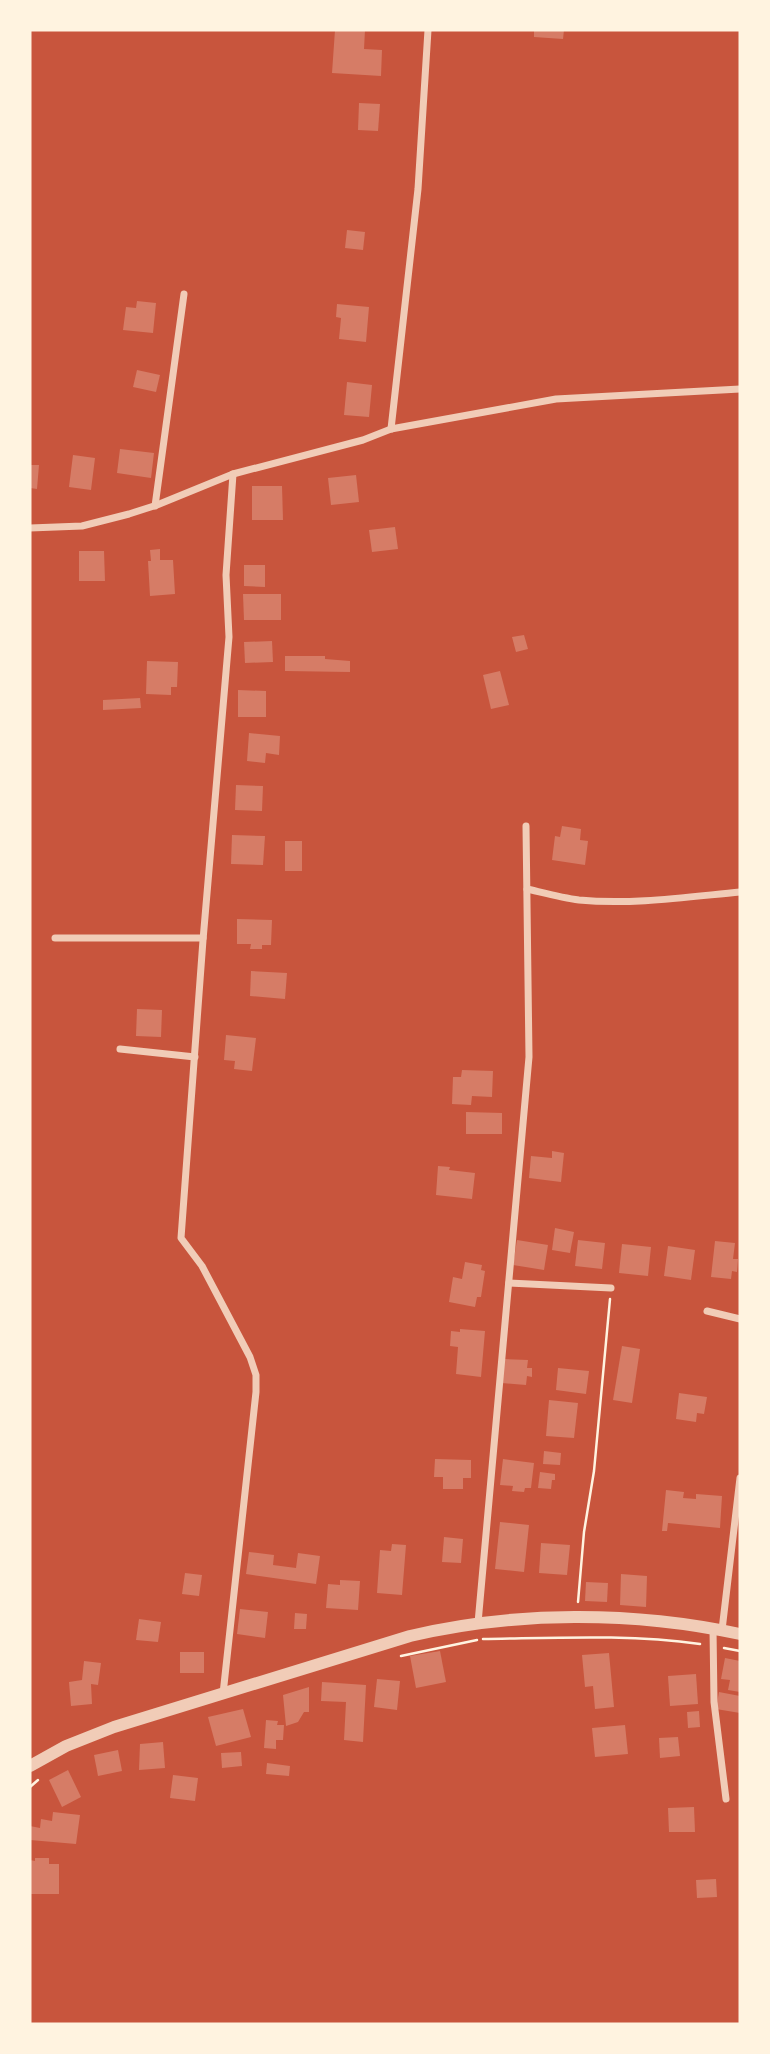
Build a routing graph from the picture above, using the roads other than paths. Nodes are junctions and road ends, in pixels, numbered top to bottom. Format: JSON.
{"nodes":[{"id":1,"x":428,"y":30,"type":"edge"},
{"id":2,"x":184,"y":294,"type":"dead end"},
{"id":3,"x":740,"y":389,"type":"edge"},
{"id":4,"x":391,"y":429,"type":"junction"},
{"id":5,"x":233,"y":474,"type":"junction"},
{"id":6,"x":155,"y":506,"type":"junction"},
{"id":7,"x":30,"y":528,"type":"edge"},
{"id":8,"x":526,"y":826,"type":"dead end"},
{"id":9,"x":527,"y":889,"type":"junction"},
{"id":10,"x":740,"y":892,"type":"edge"},
{"id":11,"x":55,"y":938,"type":"dead end"},
{"id":12,"x":203,"y":938,"type":"junction"},
{"id":13,"x":120,"y":1049,"type":"dead end"},
{"id":14,"x":195,"y":1057,"type":"junction"},
{"id":15,"x":509,"y":1283,"type":"junction"},
{"id":16,"x":611,"y":1288,"type":"road end"},
{"id":17,"x":707,"y":1311,"type":"dead end"},
{"id":18,"x":740,"y":1318,"type":"edge"},
{"id":19,"x":740,"y":1478,"type":"edge"},
{"id":20,"x":478,"y":1623,"type":"junction"},
{"id":21,"x":718,"y":1630,"type":"junction"},
{"id":22,"x":740,"y":1634,"type":"edge"},
{"id":23,"x":222,"y":1695,"type":"junction"},
{"id":24,"x":30,"y":1766,"type":"edge"},
{"id":25,"x":726,"y":1799,"type":"dead end"}],
"edges":[{"from":1,"to":4,"type":"street"},
{"from":2,"to":6,"type":"street"},
{"from":3,"to":4,"type":"street"},
{"from":4,"to":5,"type":"street"},
{"from":5,"to":6,"type":"street"},
{"from":5,"to":12,"type":"street"},
{"from":6,"to":7,"type":"street"},
{"from":8,"to":9,"type":"street"},
{"from":9,"to":10,"type":"street"},
{"from":9,"to":15,"type":"street"},
{"from":11,"to":12,"type":"street"},
{"from":12,"to":14,"type":"street"},
{"from":13,"to":14,"type":"street"},
{"from":14,"to":23,"type":"street"},
{"from":15,"to":16,"type":"street"},
{"from":15,"to":20,"type":"street"},
{"from":17,"to":18,"type":"street"},
{"from":19,"to":21,"type":"street"},
{"from":20,"to":21,"type":"street"},
{"from":20,"to":23,"type":"street"},
{"from":21,"to":22,"type":"street"},
{"from":21,"to":25,"type":"street"},
{"from":23,"to":24,"type":"street"}]}
